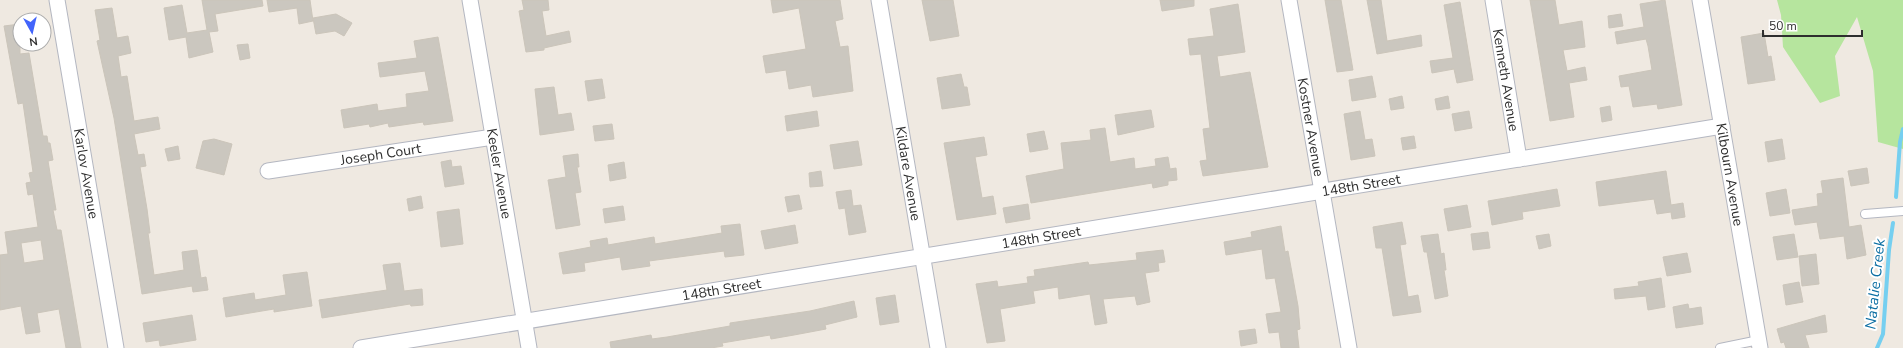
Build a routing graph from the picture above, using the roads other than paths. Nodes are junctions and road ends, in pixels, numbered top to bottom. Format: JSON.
{"nodes":[{"id":1,"x":57,"y":0,"type":"edge"},
{"id":2,"x":470,"y":0,"type":"edge"},
{"id":3,"x":879,"y":0,"type":"edge"},
{"id":4,"x":1289,"y":0,"type":"edge"},
{"id":5,"x":1493,"y":0,"type":"edge"},
{"id":6,"x":1700,"y":0,"type":"edge"},
{"id":7,"x":1722,"y":126,"type":"junction"},
{"id":8,"x":493,"y":137,"type":"junction"},
{"id":9,"x":1519,"y":159,"type":"junction"},
{"id":10,"x":268,"y":172,"type":"dead end"},
{"id":11,"x":1322,"y":191,"type":"junction"},
{"id":12,"x":1903,"y":211,"type":"edge"},
{"id":13,"x":1865,"y":214,"type":"dead end"},
{"id":14,"x":922,"y":256,"type":"junction"},
{"id":15,"x":525,"y":322,"type":"junction"},
{"id":16,"x":1759,"y":344,"type":"edge"},
{"id":17,"x":1733,"y":347,"type":"edge"},
{"id":18,"x":116,"y":348,"type":"edge"},
{"id":19,"x":361,"y":348,"type":"edge"},
{"id":20,"x":529,"y":348,"type":"edge"},
{"id":21,"x":938,"y":348,"type":"edge"},
{"id":22,"x":1349,"y":348,"type":"edge"},
{"id":23,"x":1720,"y":348,"type":"edge"}],
"edges":[{"from":1,"to":18,"type":"street","name":"Karlov Avenue"},
{"from":2,"to":8,"type":"street","name":"Keeler Avenue"},
{"from":3,"to":14,"type":"street","name":"Kildare Avenue"},
{"from":4,"to":11,"type":"street","name":"Kostner Avenue"},
{"from":5,"to":9,"type":"street","name":"Kenneth Avenue"},
{"from":6,"to":7,"type":"street","name":"Kilbourn Avenue"},
{"from":7,"to":9,"type":"street","name":"148th Street"},
{"from":7,"to":16,"type":"street","name":"Kilbourn Avenue"},
{"from":8,"to":10,"type":"street","name":"Joseph Court"},
{"from":8,"to":15,"type":"street","name":"Keeler Avenue"},
{"from":9,"to":11,"type":"street","name":"148th Street"},
{"from":11,"to":14,"type":"street","name":"148th Street"},
{"from":11,"to":22,"type":"street","name":"Kostner Avenue"},
{"from":12,"to":13,"type":"lane"},
{"from":14,"to":15,"type":"street","name":"148th Street"},
{"from":14,"to":21,"type":"street","name":"Kildare Avenue"},
{"from":15,"to":19,"type":"street","name":"148th Street"},
{"from":15,"to":20,"type":"street","name":"Keeler Avenue"},
{"from":16,"to":17,"type":"lane"},
{"from":17,"to":23,"type":"lane"}]}
